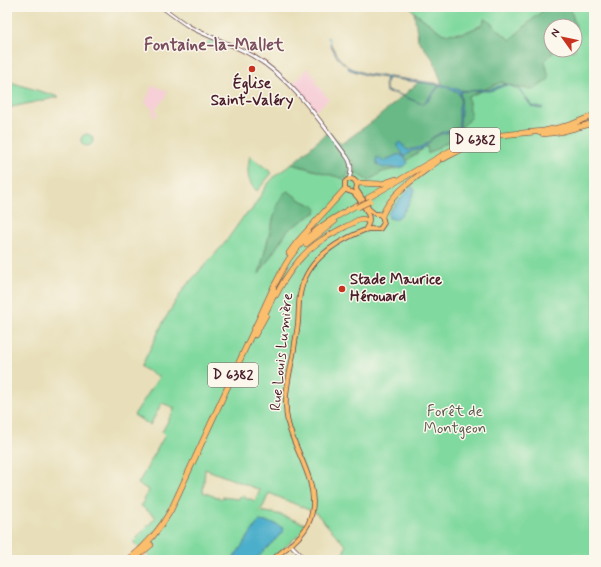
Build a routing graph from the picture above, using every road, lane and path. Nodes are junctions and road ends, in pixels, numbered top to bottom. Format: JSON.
{"nodes":[{"id":1,"x":162,"y":7,"type":"edge"},
{"id":2,"x":594,"y":115,"type":"edge"},
{"id":3,"x":594,"y":118,"type":"edge"},
{"id":4,"x":594,"y":123,"type":"edge"},
{"id":5,"x":538,"y":134,"type":"junction"},
{"id":6,"x":438,"y":161,"type":"junction"},
{"id":7,"x":432,"y":162,"type":"junction"},
{"id":8,"x":351,"y":171,"type":"junction"},
{"id":9,"x":349,"y":179,"type":"junction"},
{"id":10,"x":356,"y":181,"type":"junction"},
{"id":11,"x":345,"y":189,"type":"junction"},
{"id":12,"x":354,"y":191,"type":"junction"},
{"id":13,"x":369,"y":200,"type":"junction"},
{"id":14,"x":357,"y":206,"type":"junction"},
{"id":15,"x":375,"y":214,"type":"junction"},
{"id":16,"x":382,"y":216,"type":"junction"},
{"id":17,"x":369,"y":221,"type":"junction"},
{"id":18,"x":372,"y":228,"type":"junction"},
{"id":19,"x":365,"y":230,"type":"junction"},
{"id":20,"x":262,"y":312,"type":"junction"},
{"id":21,"x":255,"y":335,"type":"junction"},
{"id":22,"x":290,"y":544,"type":"junction"},
{"id":23,"x":128,"y":560,"type":"edge"},
{"id":24,"x":133,"y":560,"type":"edge"},
{"id":25,"x":272,"y":560,"type":"edge"},
{"id":26,"x":306,"y":560,"type":"edge"}],
"edges":[{"from":1,"to":8,"type":"street"},
{"from":2,"to":7,"type":"highway","number":"D 6382"},
{"from":3,"to":5,"type":"highway","number":"D 6382"},
{"from":4,"to":5,"type":"highway"},
{"from":5,"to":6,"type":"highway","number":"D 6382"},
{"from":6,"to":13,"type":"highway","number":"D 6382"},
{"from":6,"to":16,"type":"highway"},
{"from":7,"to":10,"type":"highway"},
{"from":7,"to":13,"type":"highway","number":"D 6382"},
{"from":8,"to":9,"type":"street"},
{"from":8,"to":10,"type":"street"},
{"from":9,"to":10,"type":"main road"},
{"from":9,"to":11,"type":"main road"},
{"from":10,"to":12,"type":"main road"},
{"from":11,"to":12,"type":"main road"},
{"from":11,"to":20,"type":"highway"},
{"from":12,"to":15,"type":"main road"},
{"from":12,"to":17,"type":"main road"},
{"from":13,"to":14,"type":"highway","number":"D 6382","bridge":true},
{"from":14,"to":20,"type":"highway","number":"D 6382"},
{"from":14,"to":21,"type":"highway","number":"D 6382"},
{"from":15,"to":16,"type":"main road"},
{"from":15,"to":17,"type":"main road"},
{"from":16,"to":18,"type":"main road"},
{"from":17,"to":18,"type":"main road"},
{"from":17,"to":19,"type":"main road"},
{"from":17,"to":21,"type":"highway"},
{"from":18,"to":19,"type":"main road","name":"Rue Louis Lumière"},
{"from":19,"to":22,"type":"main road","name":"Rue Louis Lumière"},
{"from":20,"to":23,"type":"highway","number":"D 6382"},
{"from":21,"to":24,"type":"highway","number":"D 6382"},
{"from":22,"to":25,"type":"main road","name":"Rue Louis Lumière"},
{"from":22,"to":26,"type":"street"}]}
